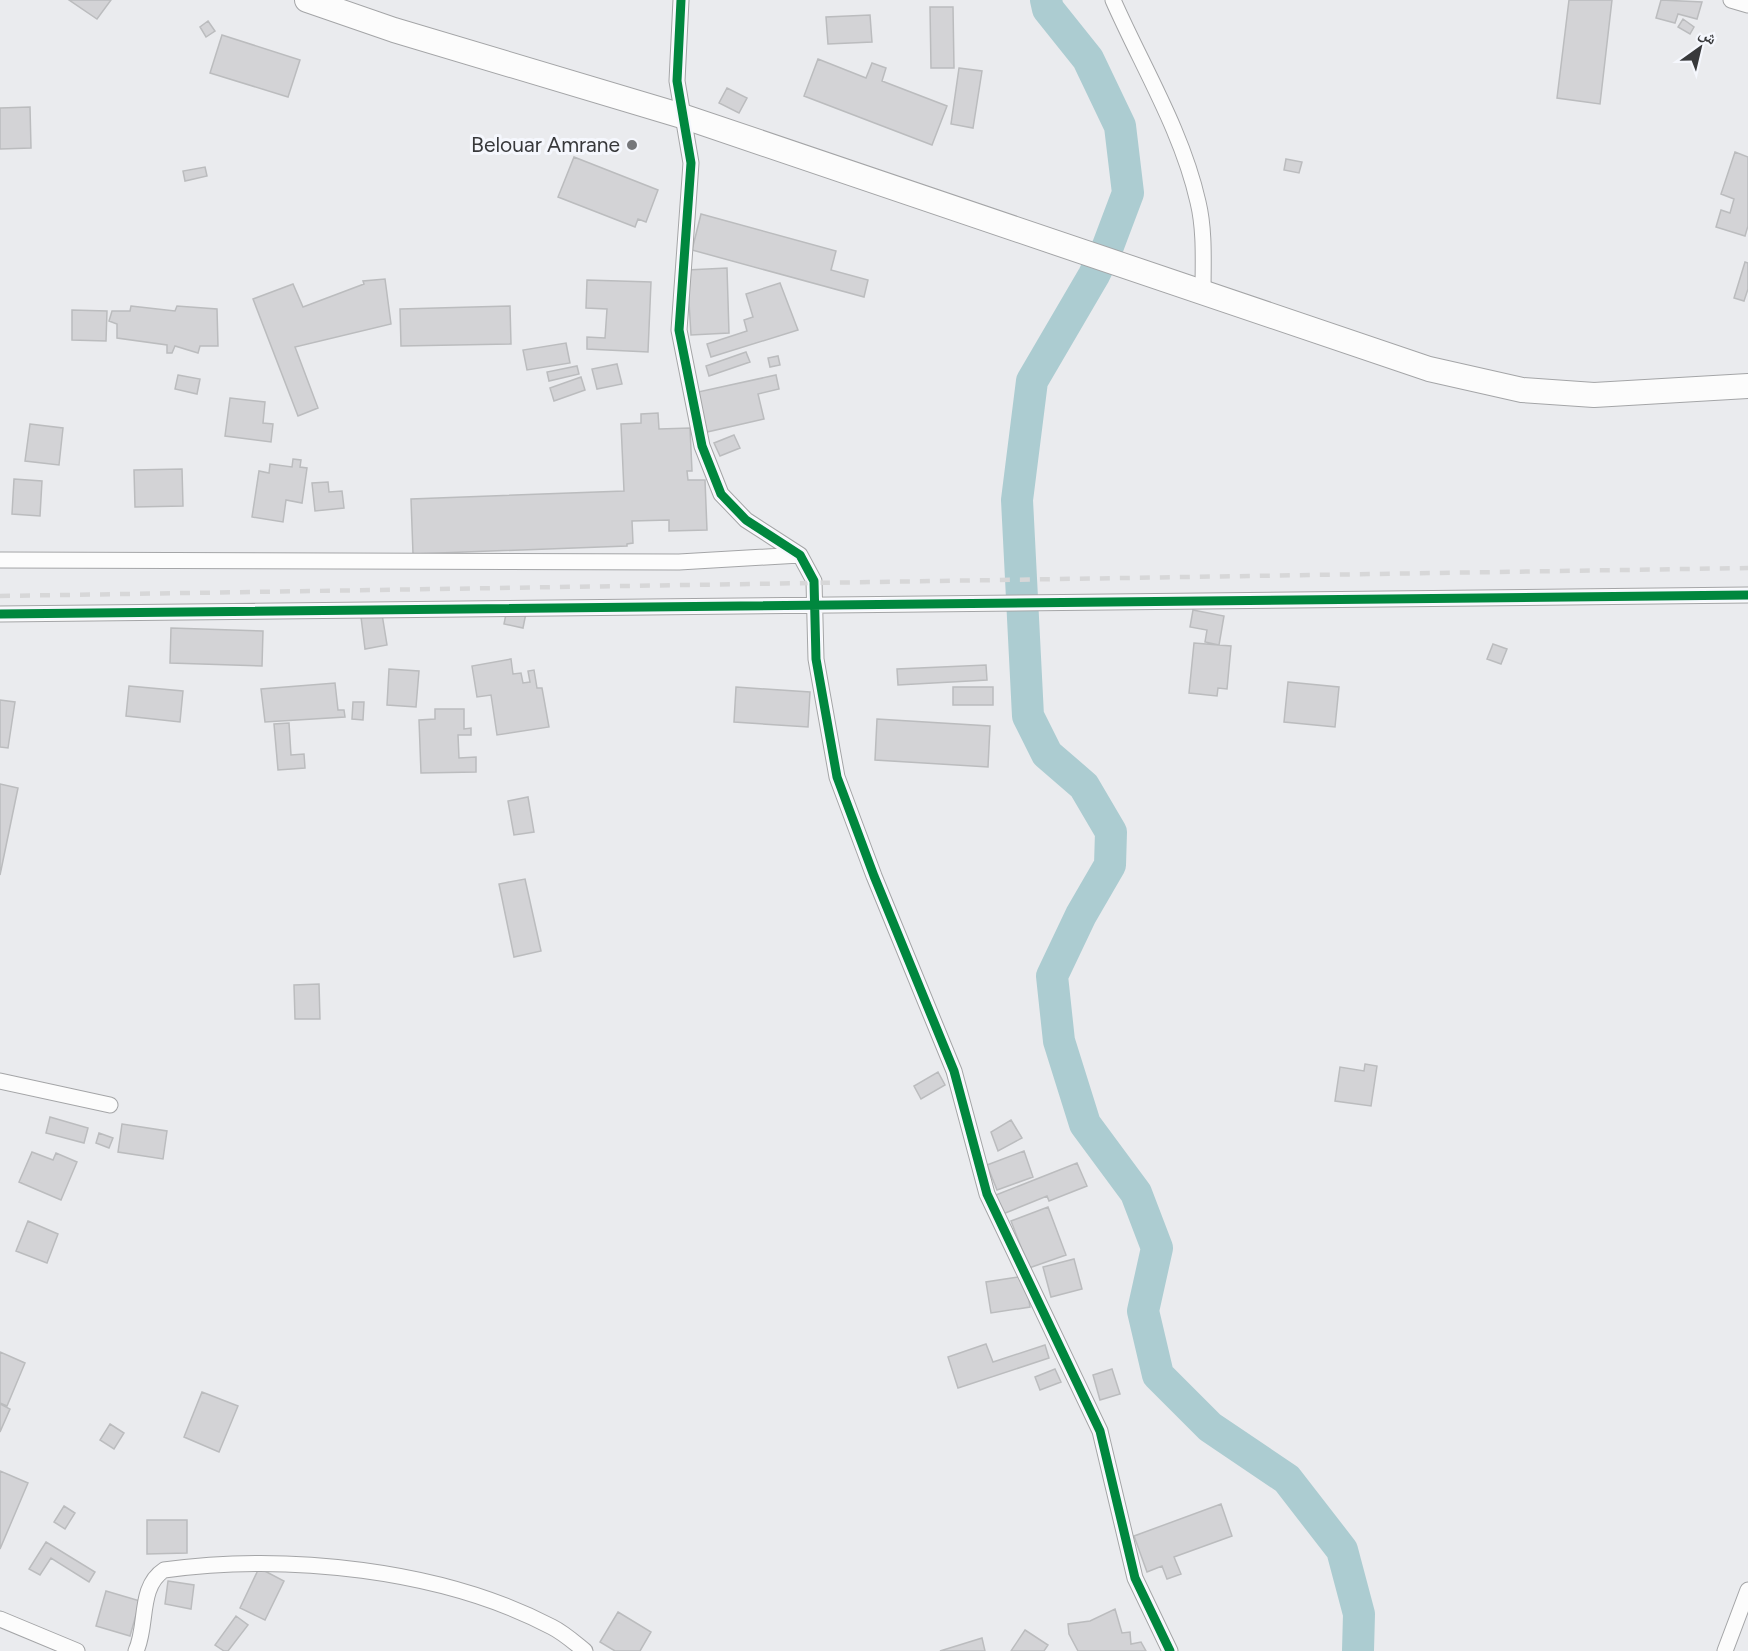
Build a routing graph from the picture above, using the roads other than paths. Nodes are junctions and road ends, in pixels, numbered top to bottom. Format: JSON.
{"nodes":[{"id":1,"x":307,"y":0,"type":"edge"},
{"id":2,"x":681,"y":0,"type":"edge"},
{"id":3,"x":1113,"y":0,"type":"edge"},
{"id":4,"x":1731,"y":0,"type":"edge"},
{"id":5,"x":1748,"y":5,"type":"edge"},
{"id":6,"x":682,"y":116,"type":"junction"},
{"id":7,"x":1203,"y":293,"type":"junction"},
{"id":8,"x":1748,"y":386,"type":"edge"},
{"id":9,"x":800,"y":555,"type":"junction"},
{"id":10,"x":0,"y":560,"type":"edge"},
{"id":11,"x":1748,"y":595,"type":"edge"},
{"id":12,"x":814,"y":603,"type":"junction"},
{"id":13,"x":0,"y":614,"type":"edge"},
{"id":14,"x":0,"y":1081,"type":"edge"},
{"id":15,"x":110,"y":1105,"type":"dead end"},
{"id":16,"x":1748,"y":1590,"type":"edge"},
{"id":17,"x":0,"y":1619,"type":"edge"},
{"id":18,"x":78,"y":1651,"type":"edge"},
{"id":19,"x":136,"y":1651,"type":"edge"},
{"id":20,"x":585,"y":1651,"type":"edge"},
{"id":21,"x":1170,"y":1651,"type":"edge"},
{"id":22,"x":1725,"y":1651,"type":"edge"}],
"edges":[{"from":1,"to":6,"type":"main road"},
{"from":2,"to":6,"type":"street"},
{"from":3,"to":7,"type":"street"},
{"from":4,"to":5,"type":"street"},
{"from":6,"to":7,"type":"main road"},
{"from":6,"to":9,"type":"street"},
{"from":7,"to":8,"type":"main road"},
{"from":9,"to":10,"type":"street"},
{"from":9,"to":12,"type":"street"},
{"from":11,"to":12,"type":"street"},
{"from":12,"to":13,"type":"street"},
{"from":12,"to":21,"type":"street"},
{"from":14,"to":15,"type":"street"},
{"from":16,"to":22,"type":"street"},
{"from":17,"to":18,"type":"street"},
{"from":19,"to":20,"type":"street"}]}
